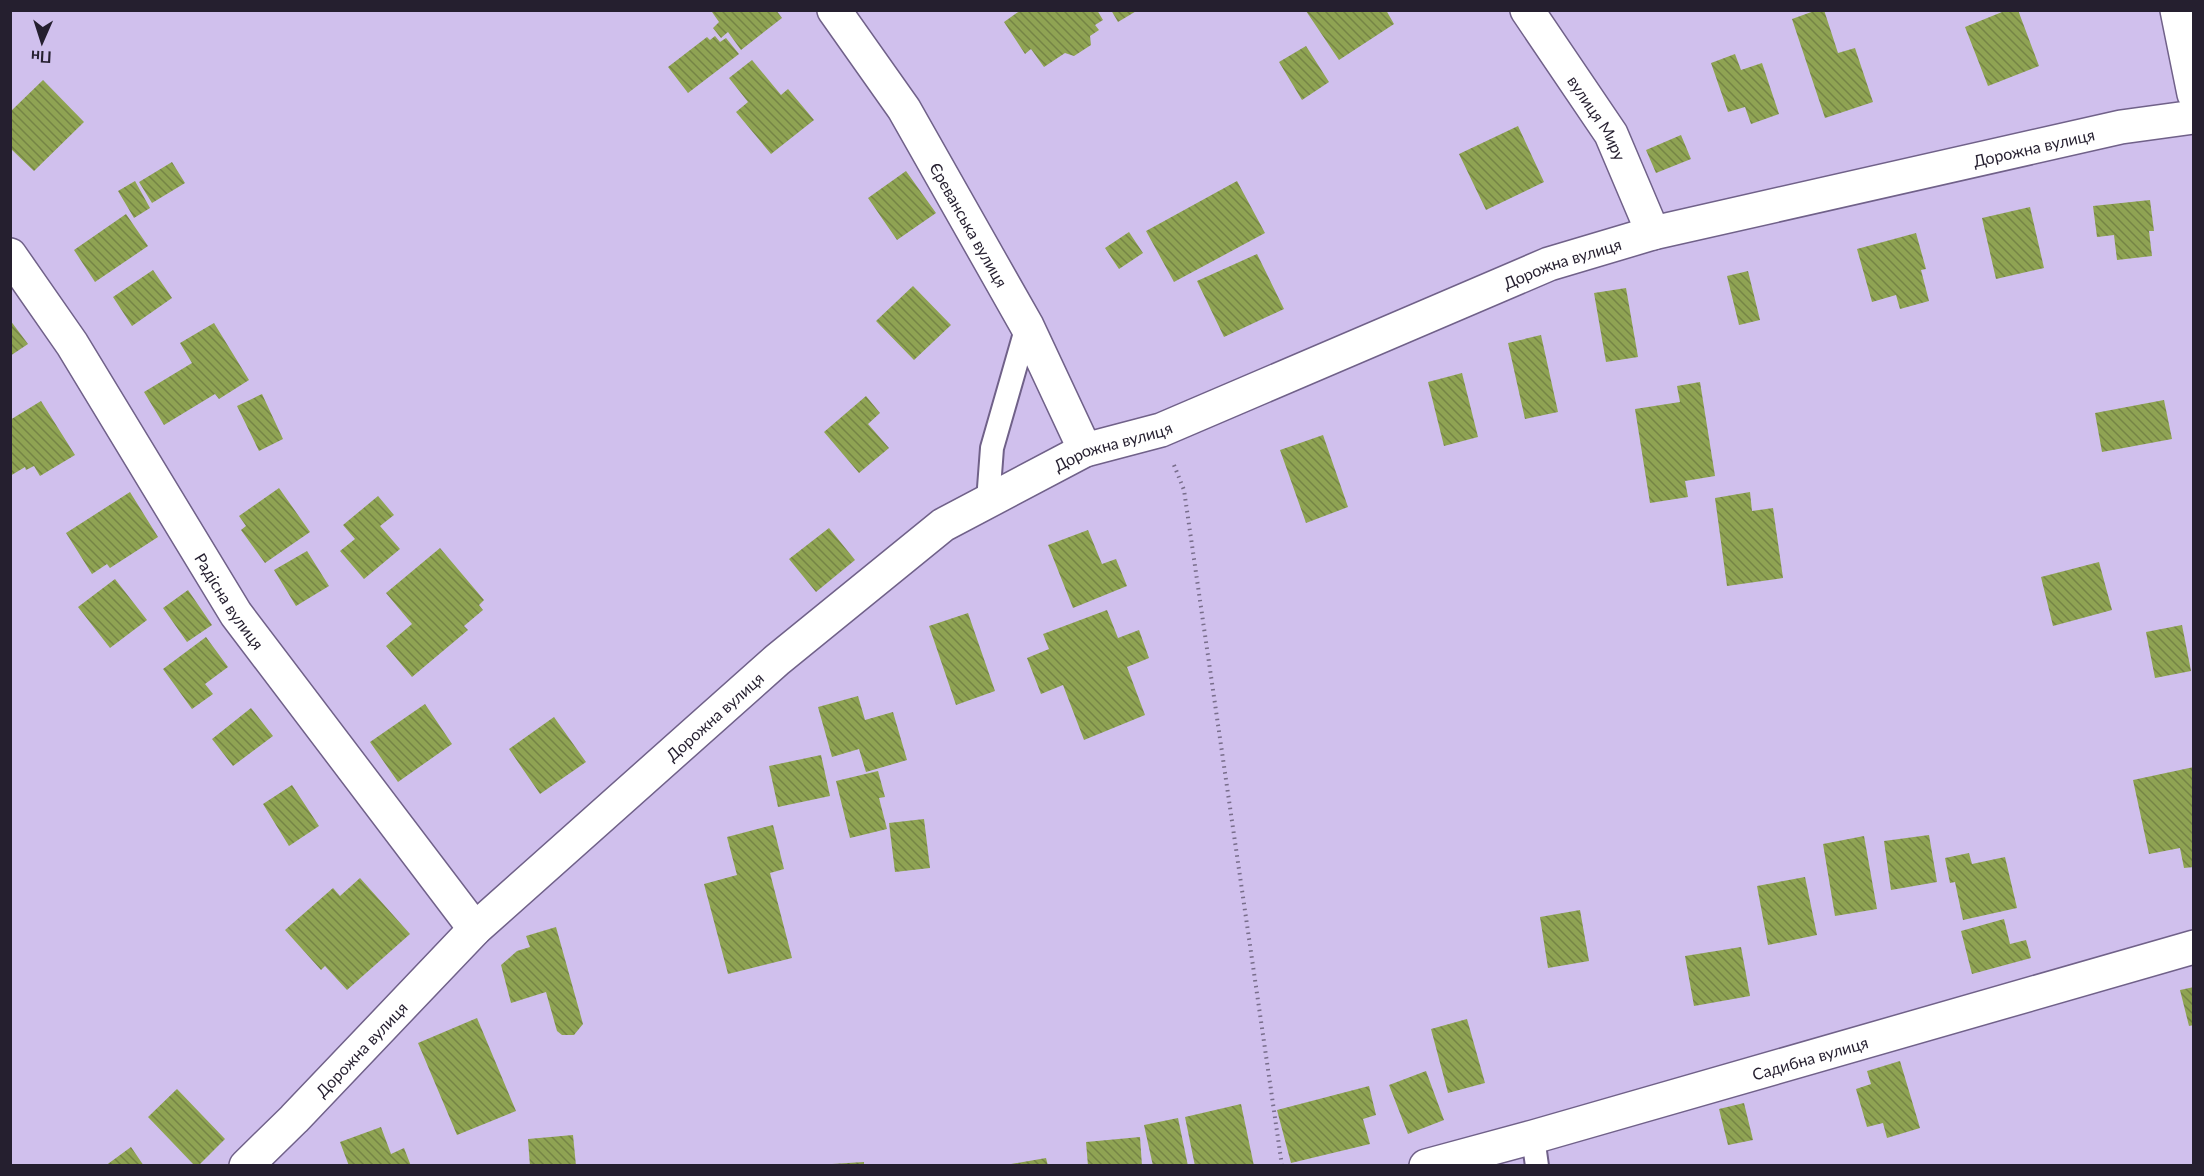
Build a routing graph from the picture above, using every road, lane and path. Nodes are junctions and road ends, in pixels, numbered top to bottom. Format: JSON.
{"nodes":[{"id":1,"x":834,"y":10,"type":"edge"},
{"id":2,"x":1527,"y":10,"type":"edge"},
{"id":3,"x":2177,"y":10,"type":"edge"},
{"id":4,"x":2193,"y":94,"type":"edge"},
{"id":5,"x":2193,"y":117,"type":"edge"},
{"id":6,"x":1653,"y":233,"type":"junction"},
{"id":7,"x":10,"y":255,"type":"edge"},
{"id":8,"x":1027,"y":326,"type":"junction"},
{"id":9,"x":1161,"y":430,"type":"junction"},
{"id":10,"x":1085,"y":450,"type":"junction"},
{"id":11,"x":988,"y":501,"type":"junction"},
{"id":12,"x":475,"y":929,"type":"junction"},
{"id":13,"x":2193,"y":947,"type":"edge"},
{"id":14,"x":1535,"y":1151,"type":"edge"},
{"id":15,"x":246,"y":1166,"type":"edge"},
{"id":16,"x":1282,"y":1166,"type":"edge"},
{"id":17,"x":1426,"y":1166,"type":"edge"}],
"edges":[{"from":1,"to":8,"type":"street","name":"Єреванська вулиця"},
{"from":2,"to":6,"type":"street","name":"вулиця Миру"},
{"from":3,"to":4,"type":"street"},
{"from":5,"to":6,"type":"street","name":"Дорожна вулиця"},
{"from":6,"to":9,"type":"street","name":"Дорожна вулиця"},
{"from":7,"to":12,"type":"street","name":"Радісна вулиця"},
{"from":8,"to":10,"type":"street","name":"Єреванська вулиця"},
{"from":8,"to":11,"type":"lane"},
{"from":9,"to":10,"type":"street","name":"Дорожна вулиця"},
{"from":9,"to":16,"type":"path"},
{"from":10,"to":11,"type":"street","name":"Дорожна вулиця"},
{"from":11,"to":12,"type":"street","name":"Дорожна вулиця"},
{"from":12,"to":15,"type":"street","name":"Дорожна вулиця"},
{"from":13,"to":14,"type":"street","name":"Садибна вулиця"},
{"from":14,"to":17,"type":"street","name":"Садибна вулиця"}]}
